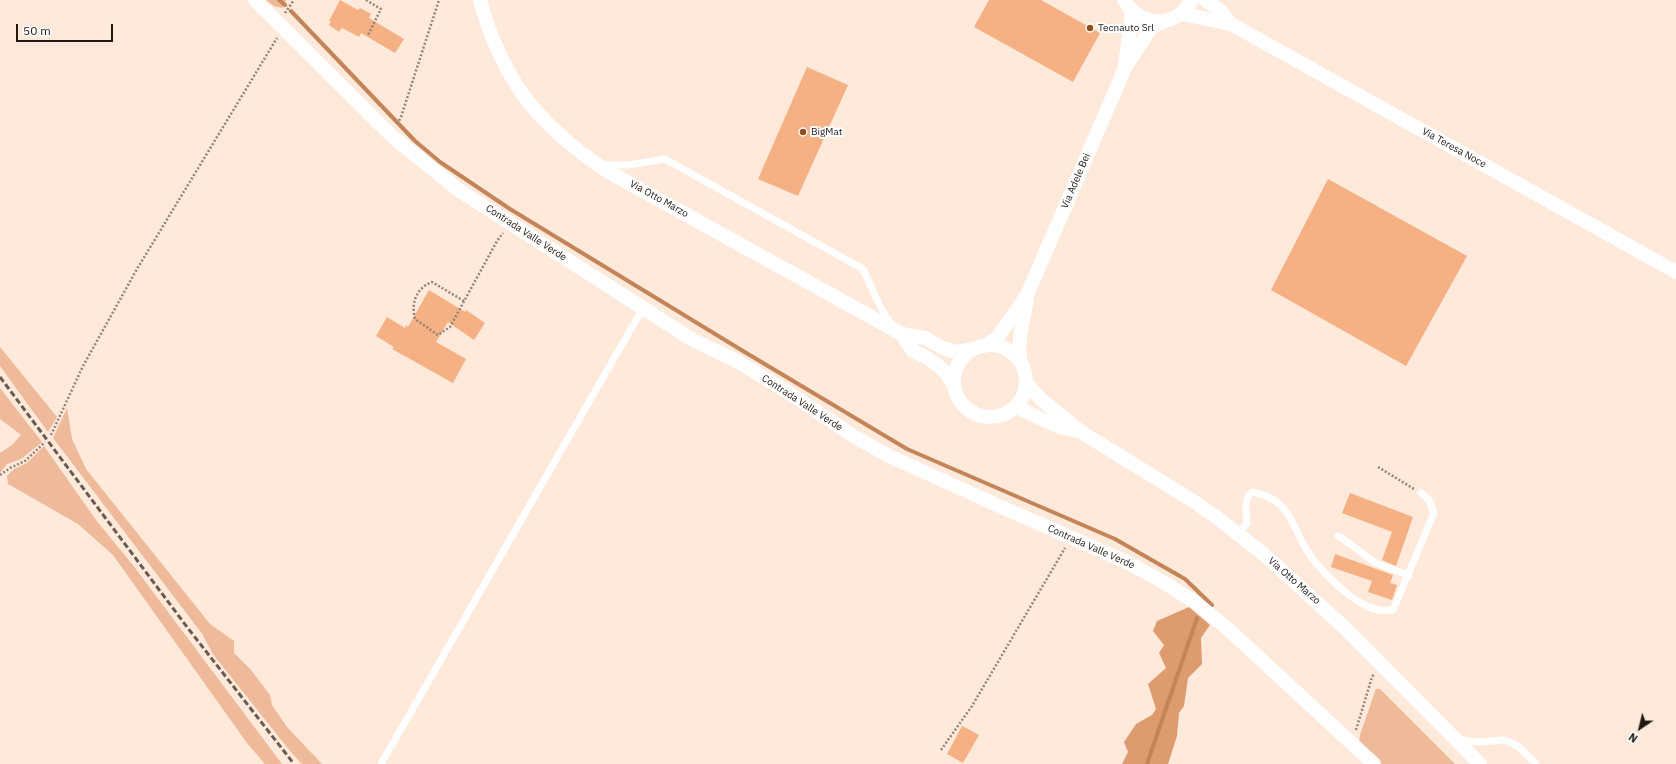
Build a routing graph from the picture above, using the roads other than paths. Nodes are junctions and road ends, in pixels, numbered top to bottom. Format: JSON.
{"nodes":[{"id":1,"x":255,"y":0,"type":"edge"},
{"id":2,"x":480,"y":0,"type":"edge"},
{"id":3,"x":1192,"y":0,"type":"edge"},
{"id":4,"x":1205,"y":0,"type":"edge"},
{"id":5,"x":1128,"y":5,"type":"edge"},
{"id":6,"x":1180,"y":14,"type":"junction"},
{"id":7,"x":1161,"y":22,"type":"junction"},
{"id":8,"x":1231,"y":24,"type":"junction"},
{"id":9,"x":1125,"y":68,"type":"junction"},
{"id":10,"x":597,"y":164,"type":"junction"},
{"id":11,"x":1676,"y":272,"type":"edge"},
{"id":12,"x":1028,"y":295,"type":"junction"},
{"id":13,"x":643,"y":308,"type":"junction"},
{"id":14,"x":899,"y":333,"type":"junction"},
{"id":15,"x":979,"y":347,"type":"junction"},
{"id":16,"x":1021,"y":362,"type":"junction"},
{"id":17,"x":1026,"y":383,"type":"junction"},
{"id":18,"x":954,"y":387,"type":"junction"},
{"id":19,"x":1016,"y":407,"type":"junction"},
{"id":20,"x":1080,"y":432,"type":"junction"},
{"id":21,"x":1421,"y":493,"type":"road end"},
{"id":22,"x":1239,"y":535,"type":"junction"},
{"id":23,"x":1338,"y":536,"type":"dead end"},
{"id":24,"x":1409,"y":575,"type":"junction"},
{"id":25,"x":1452,"y":736,"type":"junction"},
{"id":26,"x":381,"y":764,"type":"edge"},
{"id":27,"x":1374,"y":764,"type":"edge"},
{"id":28,"x":1480,"y":764,"type":"edge"},
{"id":29,"x":1536,"y":764,"type":"edge"}],
"edges":[{"from":1,"to":13,"type":"street","name":"Contrada Valle Verde"},
{"from":2,"to":10,"type":"street","name":"Via Otto Marzo"},
{"from":3,"to":6,"type":"street"},
{"from":4,"to":8,"type":"street","name":"Via Teresa Noce"},
{"from":5,"to":7,"type":"street"},
{"from":5,"to":9,"type":"street","name":"Via Adele Bei"},
{"from":6,"to":7,"type":"street","name":"Via Adele Bei"},
{"from":6,"to":8,"type":"street","name":"Via Teresa Noce"},
{"from":7,"to":9,"type":"street","name":"Via Adele Bei"},
{"from":8,"to":11,"type":"street","name":"Via Teresa Noce"},
{"from":9,"to":12,"type":"street","name":"Via Adele Bei"},
{"from":10,"to":14,"type":"street","name":"Via Otto Marzo"},
{"from":10,"to":14,"type":"lane"},
{"from":12,"to":15,"type":"street"},
{"from":12,"to":16,"type":"street"},
{"from":13,"to":26,"type":"lane"},
{"from":13,"to":27,"type":"street","name":"Contrada Valle Verde"},
{"from":14,"to":15,"type":"street","name":"Via Otto Marzo"},
{"from":14,"to":18,"type":"street","name":"Via Otto Marzo"},
{"from":15,"to":16,"type":"street"},
{"from":15,"to":18,"type":"street"},
{"from":16,"to":17,"type":"street"},
{"from":17,"to":19,"type":"street"},
{"from":17,"to":20,"type":"street","name":"Via Otto Marzo"},
{"from":18,"to":19,"type":"street"},
{"from":19,"to":20,"type":"street","name":"Via Otto Marzo"},
{"from":20,"to":22,"type":"street","name":"Via Otto Marzo"},
{"from":21,"to":24,"type":"lane"},
{"from":22,"to":24,"type":"lane"},
{"from":22,"to":25,"type":"street","name":"Via Otto Marzo"},
{"from":23,"to":24,"type":"lane"},
{"from":25,"to":28,"type":"street","name":"Via Otto Marzo"},
{"from":25,"to":29,"type":"lane"}]}
